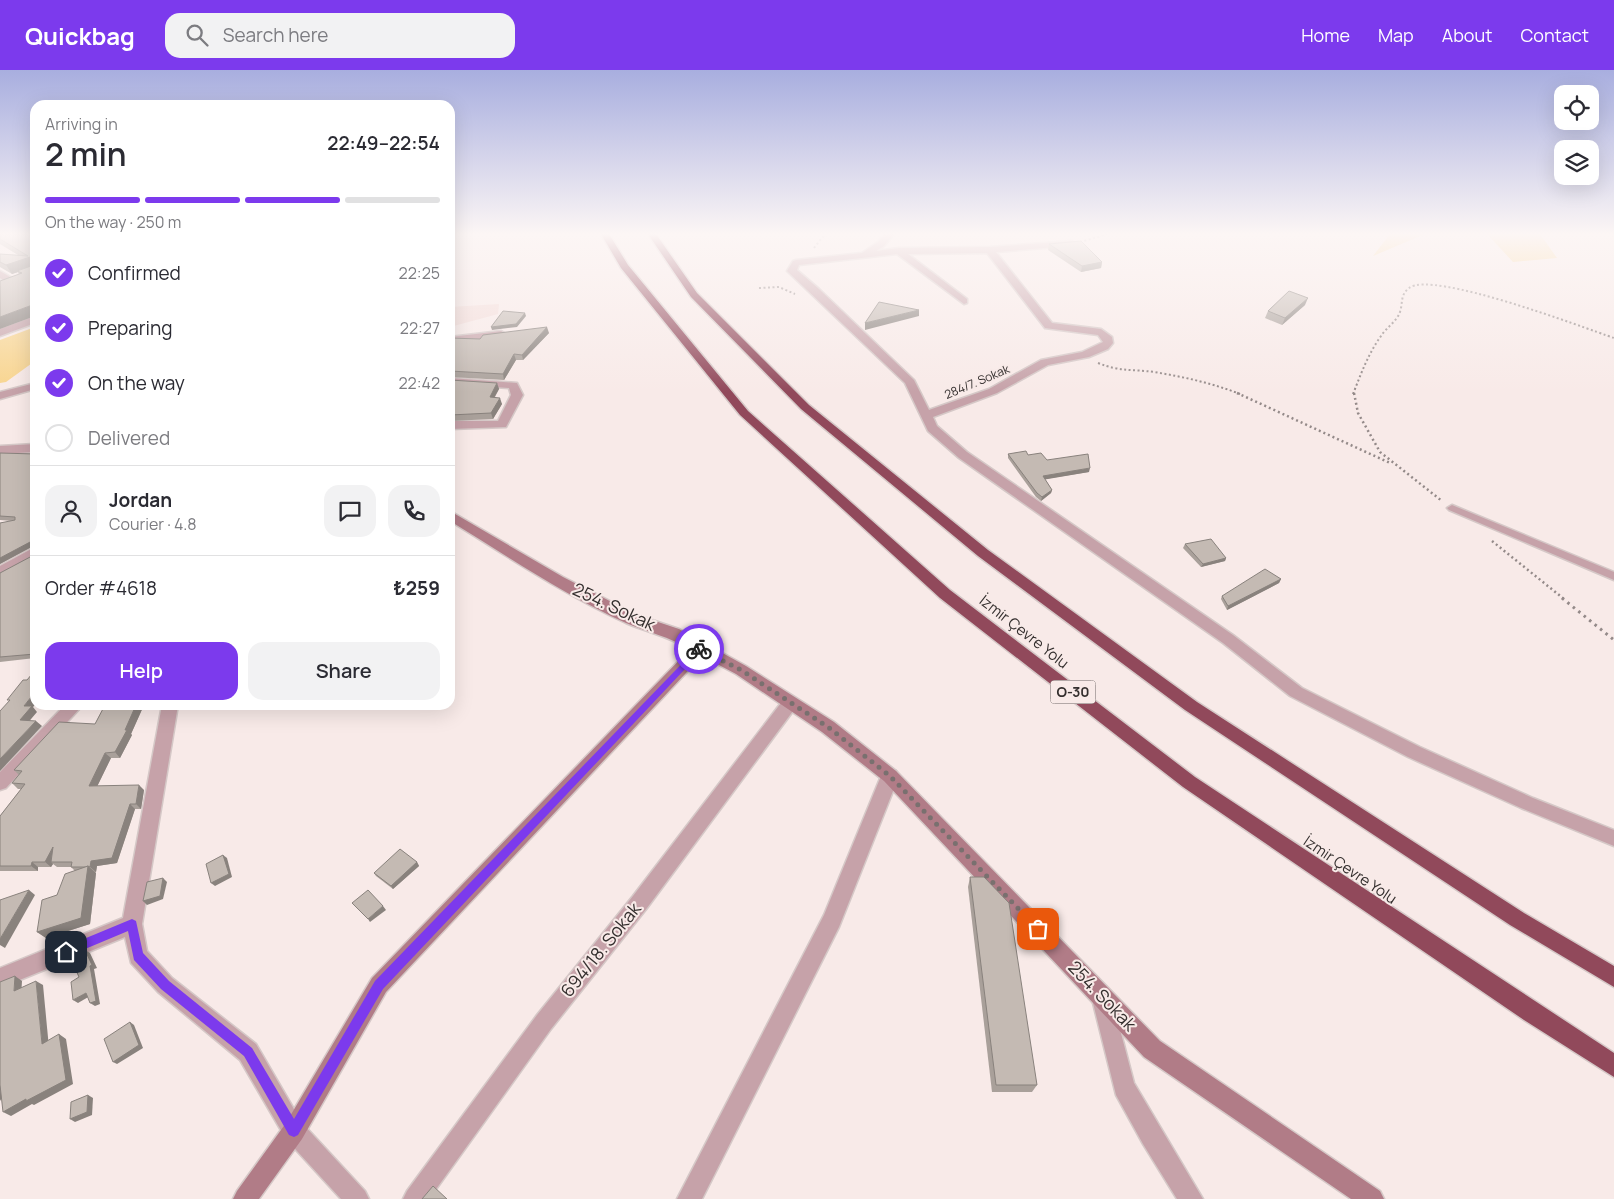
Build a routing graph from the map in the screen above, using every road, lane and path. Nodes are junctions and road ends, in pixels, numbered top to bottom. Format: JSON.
{"nodes":[{"id":1,"x":641,"y":287,"type":"edge"},
{"id":2,"x":688,"y":287,"type":"edge"},
{"id":3,"x":811,"y":287,"type":"edge"},
{"id":4,"x":945,"y":287,"type":"edge"},
{"id":5,"x":1018,"y":287,"type":"edge"},
{"id":6,"x":1412,"y":287,"type":"edge"},
{"id":7,"x":1455,"y":287,"type":"edge"},
{"id":8,"x":759,"y":288,"type":"dead end"},
{"id":9,"x":816,"y":291,"type":"junction"},
{"id":10,"x":964,"y":301,"type":"dead end"},
{"id":11,"x":30,"y":321,"type":"edge"},
{"id":12,"x":517,"y":332,"type":"edge"},
{"id":13,"x":0,"y":333,"type":"edge"},
{"id":14,"x":1614,"y":338,"type":"edge"},
{"id":15,"x":455,"y":339,"type":"edge"},
{"id":16,"x":1085,"y":355,"type":"junction"},
{"id":17,"x":455,"y":382,"type":"edge"},
{"id":18,"x":30,"y":387,"type":"edge"},
{"id":19,"x":0,"y":396,"type":"edge"},
{"id":20,"x":925,"y":416,"type":"junction"},
{"id":21,"x":455,"y":426,"type":"edge"},
{"id":22,"x":30,"y":448,"type":"edge"},
{"id":23,"x":0,"y":450,"type":"edge"},
{"id":24,"x":1393,"y":464,"type":"junction"},
{"id":25,"x":1452,"y":508,"type":"joint"},
{"id":26,"x":455,"y":518,"type":"edge"},
{"id":27,"x":1486,"y":536,"type":"dead end"},
{"id":28,"x":30,"y":555,"type":"edge"},
{"id":29,"x":0,"y":572,"type":"edge"},
{"id":30,"x":1614,"y":576,"type":"edge"},
{"id":31,"x":1614,"y":640,"type":"edge"},
{"id":32,"x":700,"y":648,"type":"junction"},
{"id":33,"x":790,"y":703,"type":"junction"},
{"id":34,"x":70,"y":710,"type":"edge"},
{"id":35,"x":169,"y":710,"type":"edge"},
{"id":36,"x":890,"y":776,"type":"junction"},
{"id":37,"x":0,"y":783,"type":"edge"},
{"id":38,"x":1614,"y":838,"type":"edge"},
{"id":39,"x":132,"y":924,"type":"junction"},
{"id":40,"x":1614,"y":977,"type":"edge"},
{"id":41,"x":0,"y":978,"type":"edge"},
{"id":42,"x":1102,"y":996,"type":"junction"},
{"id":43,"x":1614,"y":1066,"type":"edge"},
{"id":44,"x":294,"y":1130,"type":"junction"},
{"id":45,"x":245,"y":1199,"type":"edge"},
{"id":46,"x":357,"y":1199,"type":"edge"},
{"id":47,"x":415,"y":1199,"type":"edge"},
{"id":48,"x":689,"y":1199,"type":"edge"},
{"id":49,"x":1191,"y":1199,"type":"edge"},
{"id":50,"x":1372,"y":1199,"type":"edge"}],
"edges":[{"from":1,"to":43,"type":"highway","name":"İzmir Çevre Yolu","number":"O-30"},
{"from":2,"to":40,"type":"highway"},
{"from":3,"to":9,"type":"street"},
{"from":4,"to":10,"type":"street"},
{"from":5,"to":16,"type":"street","name":"284/7. Sokak"},
{"from":6,"to":24,"type":"path"},
{"from":7,"to":14,"type":"path"},
{"from":8,"to":9,"type":"path"},
{"from":9,"to":20,"type":"street"},
{"from":11,"to":13,"type":"street"},
{"from":12,"to":15,"type":"street"},
{"from":16,"to":20,"type":"street","name":"284/7. Sokak"},
{"from":16,"to":24,"type":"path"},
{"from":17,"to":21,"type":"street"},
{"from":18,"to":19,"type":"street"},
{"from":20,"to":38,"type":"street"},
{"from":22,"to":23,"type":"street"},
{"from":24,"to":25,"type":"path"},
{"from":25,"to":30,"type":"lane"},
{"from":26,"to":32,"type":"street","name":"254. Sokak"},
{"from":27,"to":31,"type":"path"},
{"from":28,"to":29,"type":"street"},
{"from":32,"to":33,"type":"street","name":"254. Sokak"},
{"from":32,"to":44,"type":"street"},
{"from":33,"to":36,"type":"street","name":"254. Sokak"},
{"from":33,"to":47,"type":"street","name":"694/18. Sokak"},
{"from":34,"to":37,"type":"street"},
{"from":35,"to":39,"type":"street"},
{"from":36,"to":42,"type":"street","name":"254. Sokak"},
{"from":36,"to":48,"type":"street"},
{"from":39,"to":41,"type":"street"},
{"from":39,"to":44,"type":"street"},
{"from":42,"to":49,"type":"street"},
{"from":42,"to":50,"type":"street","name":"254. Sokak"},
{"from":44,"to":45,"type":"street"},
{"from":44,"to":46,"type":"street"}]}
